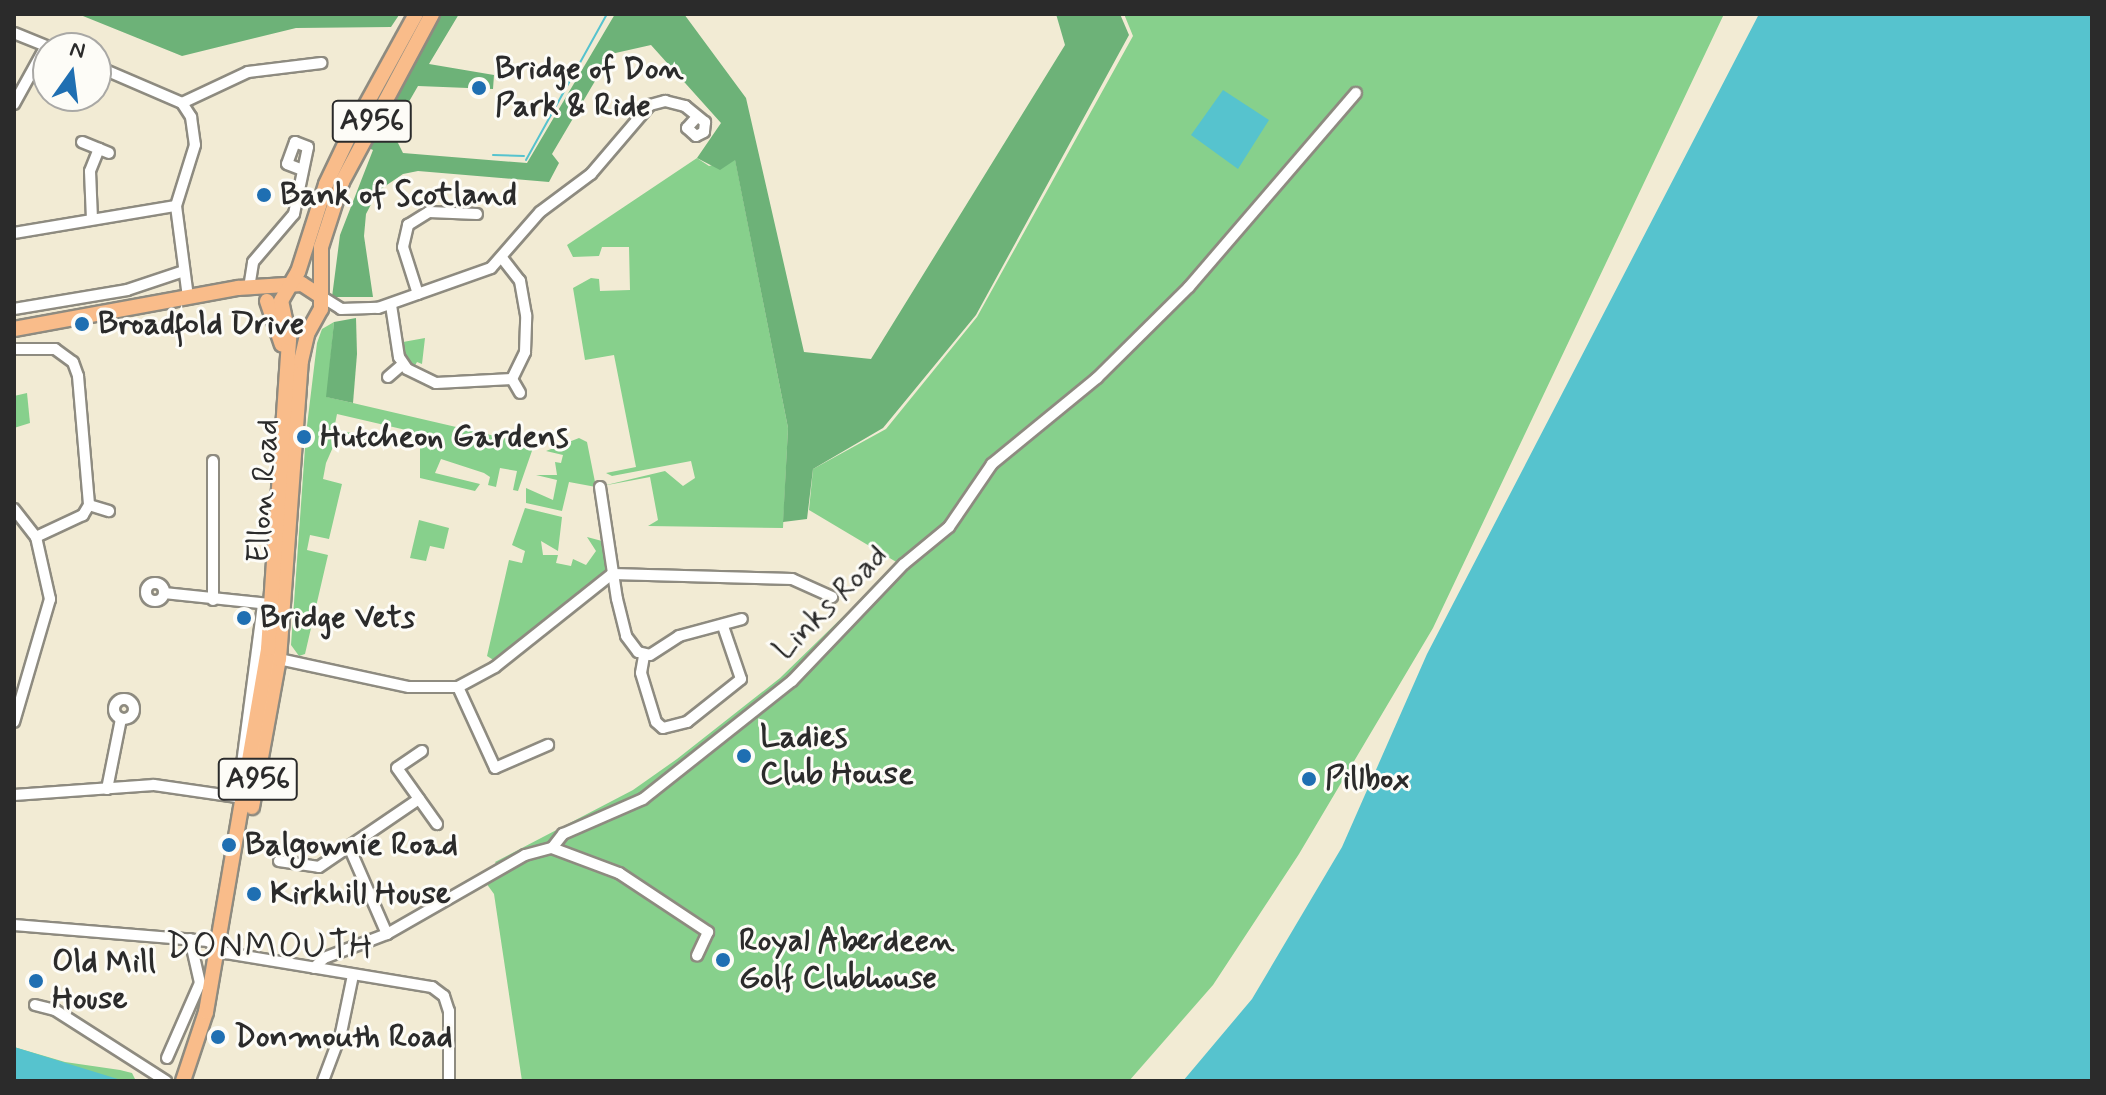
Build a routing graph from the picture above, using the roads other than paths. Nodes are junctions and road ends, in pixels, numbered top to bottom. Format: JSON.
{"nodes":[{"id":1,"x":416,"y":14,"type":"edge"},
{"id":2,"x":432,"y":14,"type":"edge"},
{"id":3,"x":317,"y":66,"type":"dead end"},
{"id":4,"x":112,"y":73,"type":"edge"},
{"id":5,"x":32,"y":75,"type":"edge"},
{"id":6,"x":1356,"y":93,"type":"dead end"},
{"id":7,"x":182,"y":103,"type":"junction"},
{"id":8,"x":14,"y":104,"type":"edge"},
{"id":9,"x":697,"y":117,"type":"dead end"},
{"id":10,"x":82,"y":142,"type":"dead end"},
{"id":11,"x":300,"y":169,"type":"dead end"},
{"id":12,"x":176,"y":206,"type":"junction"},
{"id":13,"x":455,"y":213,"type":"junction"},
{"id":14,"x":477,"y":214,"type":"dead end"},
{"id":15,"x":92,"y":219,"type":"junction"},
{"id":16,"x":454,"y":226,"type":"dead end"},
{"id":17,"x":14,"y":233,"type":"edge"},
{"id":18,"x":503,"y":259,"type":"junction"},
{"id":19,"x":184,"y":271,"type":"junction"},
{"id":20,"x":291,"y":287,"type":"junction"},
{"id":21,"x":249,"y":288,"type":"junction"},
{"id":22,"x":418,"y":294,"type":"junction"},
{"id":23,"x":319,"y":295,"type":"junction"},
{"id":24,"x":188,"y":297,"type":"junction"},
{"id":25,"x":267,"y":301,"type":"junction"},
{"id":26,"x":391,"y":305,"type":"junction"},
{"id":27,"x":14,"y":309,"type":"edge"},
{"id":28,"x":345,"y":310,"type":"junction"},
{"id":29,"x":286,"y":317,"type":"junction"},
{"id":30,"x":315,"y":319,"type":"junction"},
{"id":31,"x":14,"y":329,"type":"edge"},
{"id":32,"x":14,"y":349,"type":"edge"},
{"id":33,"x":402,"y":365,"type":"junction"},
{"id":34,"x":388,"y":377,"type":"dead end"},
{"id":35,"x":512,"y":379,"type":"junction"},
{"id":36,"x":520,"y":393,"type":"dead end"},
{"id":37,"x":283,"y":425,"type":"junction"},
{"id":38,"x":213,"y":461,"type":"dead end"},
{"id":39,"x":600,"y":487,"type":"dead end"},
{"id":40,"x":89,"y":505,"type":"junction"},
{"id":41,"x":14,"y":509,"type":"edge"},
{"id":42,"x":109,"y":511,"type":"dead end"},
{"id":43,"x":591,"y":520,"type":"dead end"},
{"id":44,"x":605,"y":524,"type":"junction"},
{"id":45,"x":36,"y":537,"type":"junction"},
{"id":46,"x":612,"y":574,"type":"junction"},
{"id":47,"x":164,"y":593,"type":"dead end"},
{"id":48,"x":832,"y":597,"type":"dead end"},
{"id":49,"x":213,"y":600,"type":"junction"},
{"id":50,"x":273,"y":605,"type":"junction"},
{"id":51,"x":742,"y":619,"type":"dead end"},
{"id":52,"x":723,"y":626,"type":"junction"},
{"id":53,"x":644,"y":656,"type":"junction"},
{"id":54,"x":279,"y":659,"type":"junction"},
{"id":55,"x":458,"y":687,"type":"junction"},
{"id":56,"x":121,"y":719,"type":"dead end"},
{"id":57,"x":14,"y":722,"type":"edge"},
{"id":58,"x":548,"y":745,"type":"dead end"},
{"id":59,"x":422,"y":751,"type":"dead end"},
{"id":60,"x":107,"y":789,"type":"junction"},
{"id":61,"x":14,"y":795,"type":"edge"},
{"id":62,"x":240,"y":797,"type":"junction"},
{"id":63,"x":419,"y":799,"type":"junction"},
{"id":64,"x":437,"y":824,"type":"dead end"},
{"id":65,"x":552,"y":848,"type":"junction"},
{"id":66,"x":350,"y":849,"type":"junction"},
{"id":67,"x":279,"y":861,"type":"dead end"},
{"id":68,"x":14,"y":925,"type":"edge"},
{"id":69,"x":387,"y":934,"type":"junction"},
{"id":70,"x":190,"y":939,"type":"junction"},
{"id":71,"x":223,"y":949,"type":"junction"},
{"id":72,"x":697,"y":956,"type":"dead end"},
{"id":73,"x":314,"y":968,"type":"junction"},
{"id":74,"x":353,"y":975,"type":"junction"},
{"id":75,"x":35,"y":1005,"type":"dead end"},
{"id":76,"x":167,"y":1058,"type":"dead end"},
{"id":77,"x":166,"y":1081,"type":"edge"},
{"id":78,"x":183,"y":1081,"type":"edge"},
{"id":79,"x":194,"y":1081,"type":"edge"},
{"id":80,"x":323,"y":1081,"type":"edge"},
{"id":81,"x":449,"y":1081,"type":"edge"}],
"edges":[{"from":1,"to":20,"type":"main road","number":"A956"},
{"from":2,"to":23,"type":"main road","number":"A956"},
{"from":3,"to":7,"type":"street"},
{"from":4,"to":7,"type":"street"},
{"from":5,"to":8,"type":"street"},
{"from":6,"to":65,"type":"street","name":"Links Road"},
{"from":7,"to":12,"type":"street"},
{"from":9,"to":18,"type":"street"},
{"from":10,"to":15,"type":"street"},
{"from":11,"to":21,"type":"street"},
{"from":12,"to":15,"type":"street"},
{"from":12,"to":19,"type":"street"},
{"from":13,"to":14,"type":"street"},
{"from":13,"to":16,"type":"street"},
{"from":13,"to":22,"type":"street"},
{"from":15,"to":17,"type":"street"},
{"from":18,"to":22,"type":"street"},
{"from":18,"to":35,"type":"street"},
{"from":19,"to":24,"type":"street"},
{"from":19,"to":27,"type":"street"},
{"from":20,"to":21,"type":"main road"},
{"from":20,"to":23,"type":"main road"},
{"from":20,"to":29,"type":"main road","number":"A956"},
{"from":21,"to":24,"type":"main road"},
{"from":21,"to":25,"type":"main road"},
{"from":22,"to":26,"type":"street"},
{"from":23,"to":28,"type":"street"},
{"from":23,"to":30,"type":"main road","number":"A956"},
{"from":24,"to":31,"type":"main road"},
{"from":25,"to":29,"type":"main road"},
{"from":25,"to":37,"type":"main road"},
{"from":26,"to":28,"type":"street"},
{"from":26,"to":33,"type":"street"},
{"from":28,"to":30,"type":"street"},
{"from":29,"to":30,"type":"main road"},
{"from":29,"to":37,"type":"main road","name":"Ellon Road","number":"A956"},
{"from":30,"to":50,"type":"main road","name":"Ellon Road","number":"A956"},
{"from":32,"to":40,"type":"street"},
{"from":33,"to":34,"type":"street"},
{"from":33,"to":35,"type":"street"},
{"from":35,"to":36,"type":"street"},
{"from":37,"to":50,"type":"main road","name":"Ellon Road","number":"A956"},
{"from":38,"to":49,"type":"street"},
{"from":39,"to":44,"type":"street"},
{"from":40,"to":42,"type":"street"},
{"from":40,"to":45,"type":"street"},
{"from":41,"to":45,"type":"street"},
{"from":43,"to":44,"type":"street"},
{"from":44,"to":46,"type":"street"},
{"from":45,"to":57,"type":"street"},
{"from":46,"to":48,"type":"street"},
{"from":46,"to":53,"type":"street"},
{"from":46,"to":55,"type":"street"},
{"from":47,"to":49,"type":"street"},
{"from":49,"to":50,"type":"street"},
{"from":50,"to":54,"type":"main road","name":"Ellon Road","number":"A956"},
{"from":50,"to":62,"type":"main road","name":"Ellon Road","number":"A956"},
{"from":51,"to":52,"type":"street"},
{"from":52,"to":53,"type":"street"},
{"from":52,"to":53,"type":"street"},
{"from":54,"to":55,"type":"street"},
{"from":54,"to":71,"type":"main road","name":"Ellon Road","number":"A956"},
{"from":55,"to":58,"type":"street"},
{"from":56,"to":60,"type":"street"},
{"from":59,"to":63,"type":"street"},
{"from":60,"to":61,"type":"street"},
{"from":60,"to":62,"type":"street"},
{"from":62,"to":71,"type":"main road","name":"Ellon Road","number":"A956"},
{"from":63,"to":64,"type":"street"},
{"from":63,"to":66,"type":"street"},
{"from":65,"to":69,"type":"street","name":"Links Road"},
{"from":65,"to":72,"type":"street"},
{"from":66,"to":67,"type":"street"},
{"from":66,"to":69,"type":"street"},
{"from":68,"to":70,"type":"street"},
{"from":69,"to":73,"type":"street","name":"Links Road"},
{"from":70,"to":71,"type":"street"},
{"from":70,"to":76,"type":"street"},
{"from":71,"to":73,"type":"street"},
{"from":71,"to":78,"type":"main road","name":"Ellon Road","number":"A956"},
{"from":71,"to":79,"type":"main road","name":"Ellon Road","number":"A956"},
{"from":73,"to":74,"type":"street"},
{"from":74,"to":80,"type":"street"},
{"from":74,"to":81,"type":"street"},
{"from":75,"to":77,"type":"street"}]}
